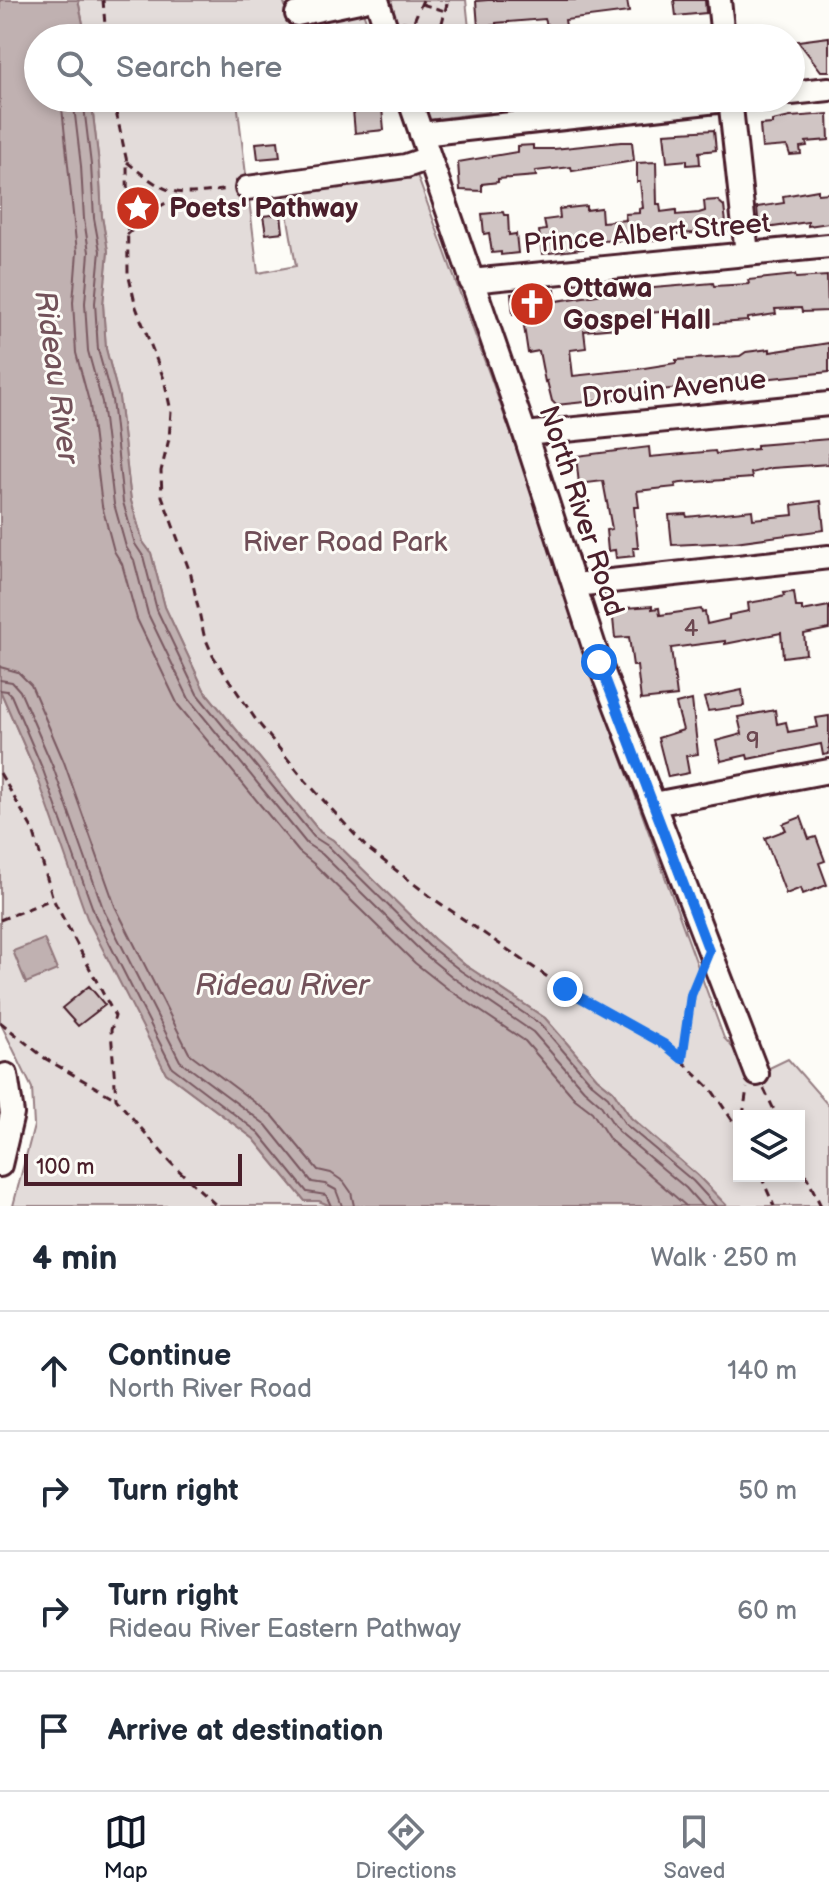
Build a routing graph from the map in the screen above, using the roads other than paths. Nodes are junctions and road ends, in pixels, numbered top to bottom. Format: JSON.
{"nodes":[{"id":1,"x":364,"y":0,"type":"edge"},
{"id":2,"x":377,"y":0,"type":"edge"},
{"id":3,"x":719,"y":0,"type":"edge"},
{"id":4,"x":297,"y":14,"type":"dead end"},
{"id":5,"x":390,"y":24,"type":"edge"},
{"id":6,"x":722,"y":24,"type":"edge"},
{"id":7,"x":829,"y":89,"type":"edge"},
{"id":8,"x":805,"y":92,"type":"edge"},
{"id":9,"x":414,"y":112,"type":"edge"},
{"id":10,"x":613,"y":112,"type":"edge"},
{"id":11,"x":736,"y":112,"type":"edge"},
{"id":12,"x":421,"y":134,"type":"junction"},
{"id":13,"x":429,"y":158,"type":"junction"},
{"id":14,"x":247,"y":188,"type":"road end"},
{"id":15,"x":829,"y":246,"type":"edge"},
{"id":16,"x":747,"y":254,"type":"junction"},
{"id":17,"x":471,"y":281,"type":"junction"},
{"id":18,"x":829,"y":404,"type":"edge"},
{"id":19,"x":525,"y":434,"type":"junction"},
{"id":20,"x":829,"y":557,"type":"edge"},
{"id":21,"x":575,"y":585,"type":"junction"},
{"id":22,"x":829,"y":771,"type":"edge"},
{"id":23,"x":654,"y":804,"type":"junction"},
{"id":24,"x":757,"y":1074,"type":"road end"},
{"id":25,"x":6,"y":1075,"type":"dead end"},
{"id":26,"x":0,"y":1165,"type":"edge"}],
"edges":[{"from":1,"to":4,"type":"street"},
{"from":2,"to":5,"type":"street"},
{"from":3,"to":6,"type":"street"},
{"from":7,"to":8,"type":"street"},
{"from":9,"to":12,"type":"street","name":"North River Road"},
{"from":10,"to":12,"type":"street"},
{"from":11,"to":16,"type":"street"},
{"from":12,"to":13,"type":"street","name":"North River Road"},
{"from":13,"to":14,"type":"street"},
{"from":13,"to":17,"type":"street","name":"North River Road"},
{"from":15,"to":16,"type":"street","name":"Prince Albert Street"},
{"from":16,"to":17,"type":"street","name":"Prince Albert Street"},
{"from":17,"to":19,"type":"street","name":"North River Road"},
{"from":18,"to":19,"type":"street","name":"Drouin Avenue"},
{"from":19,"to":21,"type":"street","name":"North River Road"},
{"from":20,"to":21,"type":"street"},
{"from":21,"to":23,"type":"street","name":"North River Road"},
{"from":22,"to":23,"type":"street"},
{"from":23,"to":24,"type":"street","name":"North River Road"},
{"from":25,"to":26,"type":"street"}]}
